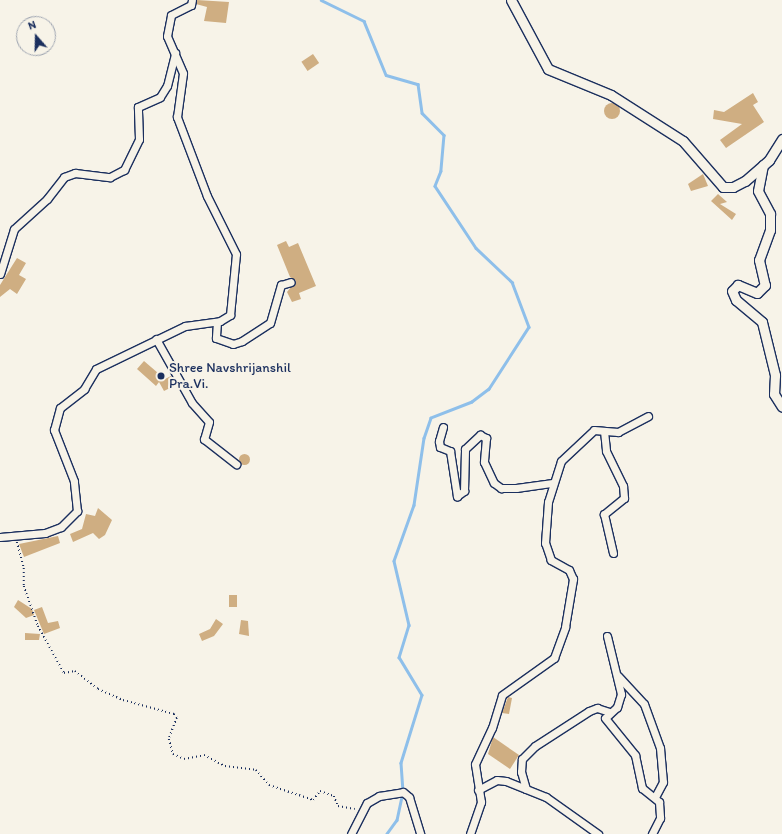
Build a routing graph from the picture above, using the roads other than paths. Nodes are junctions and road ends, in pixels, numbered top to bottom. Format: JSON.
{"nodes":[{"id":1,"x":192,"y":0,"type":"edge"},
{"id":2,"x":511,"y":0,"type":"edge"},
{"id":3,"x":175,"y":53,"type":"junction"},
{"id":4,"x":782,"y":139,"type":"edge"},
{"id":5,"x":763,"y":165,"type":"junction"},
{"id":6,"x":0,"y":274,"type":"edge"},
{"id":7,"x":291,"y":282,"type":"dead end"},
{"id":8,"x":217,"y":322,"type":"junction"},
{"id":9,"x":156,"y":339,"type":"junction"},
{"id":10,"x":782,"y":407,"type":"edge"},
{"id":11,"x":648,"y":416,"type":"dead end"},
{"id":12,"x":443,"y":427,"type":"dead end"},
{"id":13,"x":604,"y":431,"type":"junction"},
{"id":14,"x":236,"y":464,"type":"dead end"},
{"id":15,"x":552,"y":483,"type":"junction"},
{"id":16,"x":0,"y":537,"type":"edge"},
{"id":17,"x":614,"y":553,"type":"dead end"},
{"id":18,"x":607,"y":636,"type":"dead end"},
{"id":19,"x":618,"y":676,"type":"junction"},
{"id":20,"x":609,"y":712,"type":"junction"},
{"id":21,"x":526,"y":789,"type":"junction"},
{"id":22,"x":478,"y":790,"type":"junction"},
{"id":23,"x":655,"y":797,"type":"junction"},
{"id":24,"x":351,"y":834,"type":"edge"},
{"id":25,"x":420,"y":834,"type":"edge"},
{"id":26,"x":470,"y":834,"type":"edge"},
{"id":27,"x":598,"y":834,"type":"edge"},
{"id":28,"x":652,"y":834,"type":"edge"}],
"edges":[{"from":1,"to":3,"type":"street"},
{"from":2,"to":5,"type":"street"},
{"from":3,"to":6,"type":"street"},
{"from":3,"to":8,"type":"street"},
{"from":4,"to":5,"type":"street"},
{"from":5,"to":10,"type":"street"},
{"from":7,"to":8,"type":"street"},
{"from":8,"to":9,"type":"street"},
{"from":9,"to":14,"type":"street"},
{"from":9,"to":16,"type":"street"},
{"from":11,"to":13,"type":"street"},
{"from":12,"to":15,"type":"street"},
{"from":13,"to":15,"type":"street"},
{"from":13,"to":17,"type":"street"},
{"from":15,"to":22,"type":"street"},
{"from":18,"to":19,"type":"street"},
{"from":19,"to":20,"type":"street"},
{"from":19,"to":23,"type":"street"},
{"from":20,"to":21,"type":"street"},
{"from":20,"to":23,"type":"street"},
{"from":21,"to":22,"type":"street"},
{"from":21,"to":27,"type":"street"},
{"from":22,"to":26,"type":"street"},
{"from":23,"to":28,"type":"street"},
{"from":24,"to":25,"type":"street"}]}
